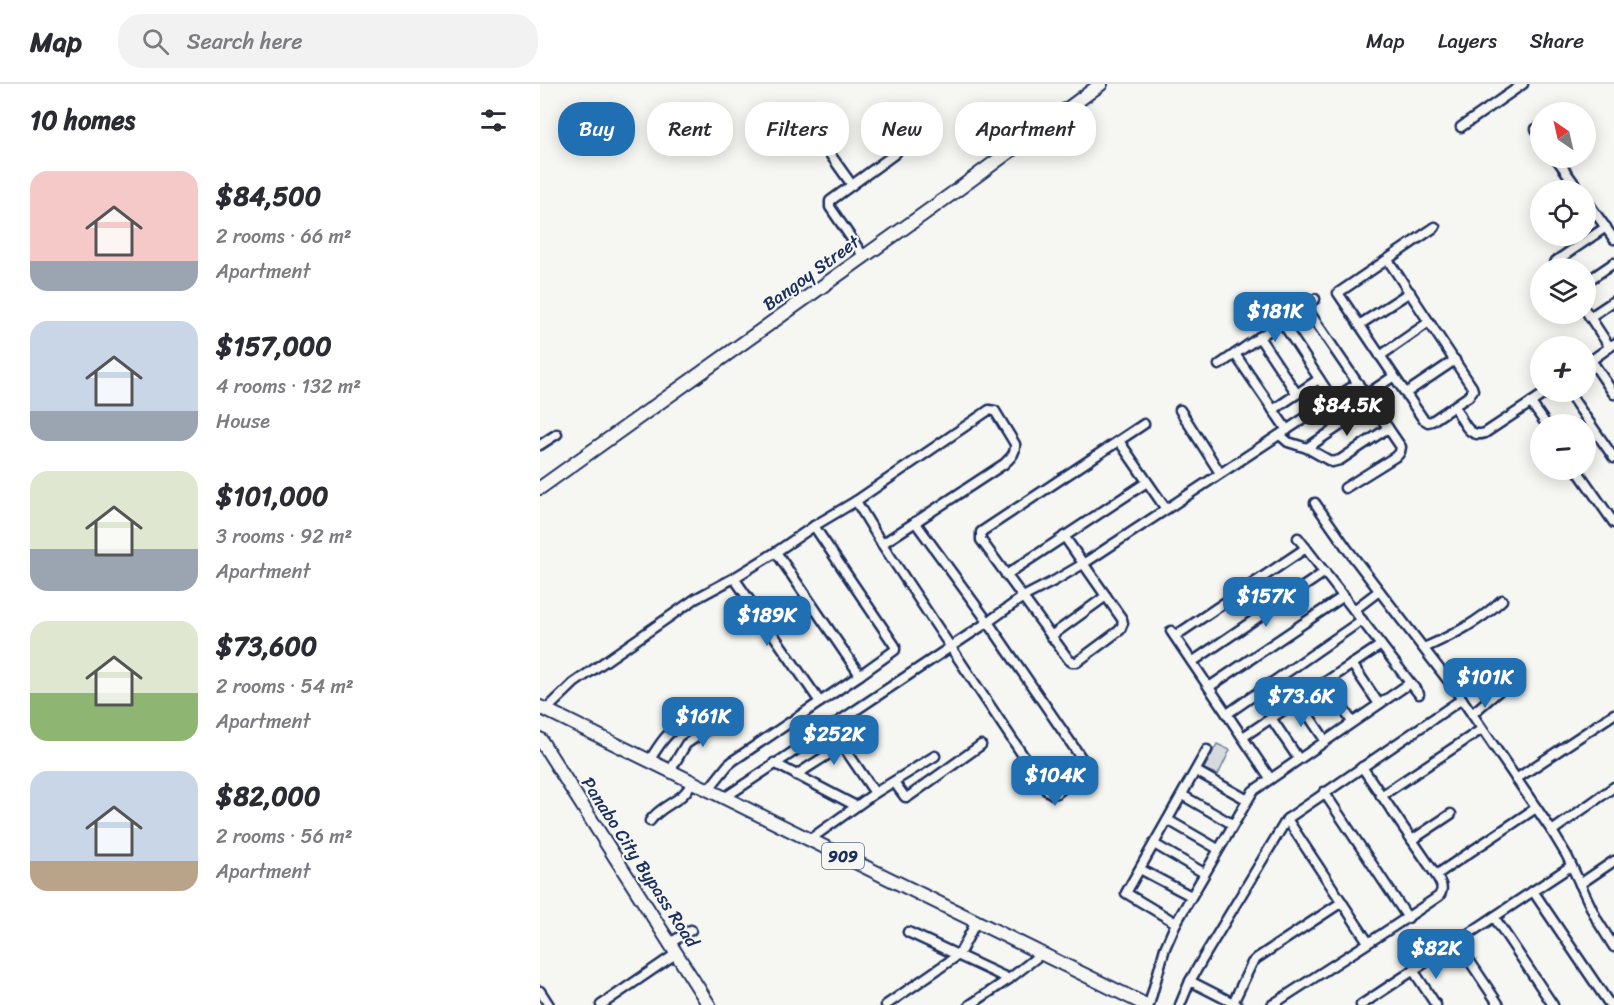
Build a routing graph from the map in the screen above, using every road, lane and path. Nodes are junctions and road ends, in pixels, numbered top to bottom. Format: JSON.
{"nodes":[{"id":1,"x":1101,"y":84,"type":"edge"},
{"id":2,"x":1523,"y":84,"type":"edge"},
{"id":3,"x":1461,"y":127,"type":"dead end"},
{"id":4,"x":831,"y":156,"type":"edge"},
{"id":5,"x":892,"y":156,"type":"edge"},
{"id":6,"x":852,"y":185,"type":"junction"},
{"id":7,"x":1596,"y":214,"type":"edge"},
{"id":8,"x":1435,"y":227,"type":"dead end"},
{"id":9,"x":1606,"y":227,"type":"junction"},
{"id":10,"x":1614,"y":239,"type":"edge"},
{"id":11,"x":864,"y":256,"type":"junction"},
{"id":12,"x":1560,"y":258,"type":"edge"},
{"id":13,"x":1388,"y":260,"type":"junction"},
{"id":14,"x":1614,"y":263,"type":"edge"},
{"id":15,"x":1596,"y":275,"type":"edge"},
{"id":16,"x":1410,"y":292,"type":"junction"},
{"id":17,"x":1315,"y":299,"type":"dead end"},
{"id":18,"x":1614,"y":301,"type":"edge"},
{"id":19,"x":1305,"y":306,"type":"junction"},
{"id":20,"x":1596,"y":310,"type":"edge"},
{"id":21,"x":1282,"y":322,"type":"junction"},
{"id":22,"x":1430,"y":322,"type":"junction"},
{"id":23,"x":1596,"y":324,"type":"edge"},
{"id":24,"x":1359,"y":325,"type":"junction"},
{"id":25,"x":1259,"y":337,"type":"junction"},
{"id":26,"x":1612,"y":345,"type":"edge"},
{"id":27,"x":1235,"y":354,"type":"junction"},
{"id":28,"x":1380,"y":356,"type":"junction"},
{"id":29,"x":1596,"y":356,"type":"edge"},
{"id":30,"x":1455,"y":360,"type":"junction"},
{"id":31,"x":1219,"y":365,"type":"dead end"},
{"id":32,"x":1596,"y":371,"type":"edge"},
{"id":33,"x":1394,"y":376,"type":"junction"},
{"id":34,"x":1319,"y":379,"type":"junction"},
{"id":35,"x":1358,"y":383,"type":"junction"},
{"id":36,"x":1613,"y":391,"type":"edge"},
{"id":37,"x":1406,"y":393,"type":"junction"},
{"id":38,"x":1297,"y":394,"type":"junction"},
{"id":39,"x":1366,"y":395,"type":"junction"},
{"id":40,"x":1334,"y":400,"type":"junction"},
{"id":41,"x":1575,"y":402,"type":"edge"},
{"id":42,"x":1531,"y":403,"type":"joint"},
{"id":43,"x":1372,"y":404,"type":"junction"},
{"id":44,"x":1455,"y":407,"type":"junction"},
{"id":45,"x":1180,"y":410,"type":"dead end"},
{"id":46,"x":1273,"y":410,"type":"junction"},
{"id":47,"x":1539,"y":414,"type":"edge"},
{"id":48,"x":1144,"y":424,"type":"dead end"},
{"id":49,"x":1389,"y":428,"type":"junction"},
{"id":50,"x":1284,"y":433,"type":"junction"},
{"id":51,"x":557,"y":434,"type":"dead end"},
{"id":52,"x":1119,"y":441,"type":"junction"},
{"id":53,"x":540,"y":445,"type":"edge"},
{"id":54,"x":1307,"y":448,"type":"junction"},
{"id":55,"x":1614,"y":458,"type":"edge"},
{"id":56,"x":1220,"y":473,"type":"junction"},
{"id":57,"x":1584,"y":480,"type":"edge"},
{"id":58,"x":1146,"y":482,"type":"junction"},
{"id":59,"x":540,"y":488,"type":"edge"},
{"id":60,"x":1345,"y":488,"type":"dead end"},
{"id":61,"x":856,"y":501,"type":"junction"},
{"id":62,"x":1315,"y":503,"type":"dead end"},
{"id":63,"x":1166,"y":509,"type":"junction"},
{"id":64,"x":915,"y":522,"type":"junction"},
{"id":65,"x":1614,"y":523,"type":"edge"},
{"id":66,"x":814,"y":526,"type":"junction"},
{"id":67,"x":1064,"y":536,"type":"junction"},
{"id":68,"x":1298,"y":538,"type":"dead end"},
{"id":69,"x":882,"y":544,"type":"junction"},
{"id":70,"x":1306,"y":548,"type":"junction"},
{"id":71,"x":776,"y":552,"type":"junction"},
{"id":72,"x":1083,"y":564,"type":"junction"},
{"id":73,"x":1325,"y":572,"type":"junction"},
{"id":74,"x":1006,"y":575,"type":"junction"},
{"id":75,"x":734,"y":578,"type":"junction"},
{"id":76,"x":1378,"y":589,"type":"junction"},
{"id":77,"x":1344,"y":596,"type":"junction"},
{"id":78,"x":1023,"y":597,"type":"junction"},
{"id":79,"x":1106,"y":597,"type":"junction"},
{"id":80,"x":1502,"y":600,"type":"dead end"},
{"id":81,"x":1353,"y":608,"type":"junction"},
{"id":82,"x":1362,"y":620,"type":"junction"},
{"id":83,"x":988,"y":622,"type":"junction"},
{"id":84,"x":1051,"y":636,"type":"junction"},
{"id":85,"x":1381,"y":645,"type":"junction"},
{"id":86,"x":950,"y":647,"type":"junction"},
{"id":87,"x":1424,"y":648,"type":"junction"},
{"id":88,"x":1192,"y":662,"type":"junction"},
{"id":89,"x":1353,"y":664,"type":"junction"},
{"id":90,"x":860,"y":675,"type":"junction"},
{"id":91,"x":1516,"y":676,"type":"dead end"},
{"id":92,"x":1326,"y":682,"type":"junction"},
{"id":93,"x":1410,"y":683,"type":"junction"},
{"id":94,"x":1209,"y":687,"type":"junction"},
{"id":95,"x":1419,"y":694,"type":"dead end"},
{"id":96,"x":1462,"y":699,"type":"junction"},
{"id":97,"x":1298,"y":700,"type":"junction"},
{"id":98,"x":820,"y":702,"type":"junction"},
{"id":99,"x":1379,"y":704,"type":"junction"},
{"id":100,"x":543,"y":708,"type":"edge"},
{"id":101,"x":1227,"y":714,"type":"junction"},
{"id":102,"x":1472,"y":714,"type":"junction"},
{"id":103,"x":1614,"y":714,"type":"edge"},
{"id":104,"x":728,"y":716,"type":"dead end"},
{"id":105,"x":1271,"y":718,"type":"junction"},
{"id":106,"x":1352,"y":722,"type":"junction"},
{"id":107,"x":684,"y":724,"type":"dead end"},
{"id":108,"x":1482,"y":729,"type":"junction"},
{"id":109,"x":857,"y":736,"type":"dead end"},
{"id":110,"x":1243,"y":738,"type":"junction"},
{"id":111,"x":540,"y":739,"type":"edge"},
{"id":112,"x":1325,"y":740,"type":"junction"},
{"id":113,"x":981,"y":745,"type":"dead end"},
{"id":114,"x":843,"y":746,"type":"junction"},
{"id":115,"x":1207,"y":750,"type":"dead end"},
{"id":116,"x":935,"y":756,"type":"dead end"},
{"id":117,"x":1298,"y":758,"type":"junction"},
{"id":118,"x":649,"y":761,"type":"junction"},
{"id":119,"x":774,"y":763,"type":"junction"},
{"id":120,"x":1362,"y":767,"type":"junction"},
{"id":121,"x":670,"y":771,"type":"junction"},
{"id":122,"x":1196,"y":771,"type":"junction"},
{"id":123,"x":796,"y":775,"type":"junction"},
{"id":124,"x":1270,"y":778,"type":"junction"},
{"id":125,"x":1516,"y":779,"type":"junction"},
{"id":126,"x":691,"y":782,"type":"junction"},
{"id":127,"x":894,"y":782,"type":"junction"},
{"id":128,"x":1614,"y":787,"type":"edge"},
{"id":129,"x":708,"y":790,"type":"junction"},
{"id":130,"x":1324,"y":792,"type":"junction"},
{"id":131,"x":875,"y":793,"type":"junction"},
{"id":132,"x":1182,"y":795,"type":"junction"},
{"id":133,"x":1382,"y":795,"type":"junction"},
{"id":134,"x":724,"y":798,"type":"junction"},
{"id":135,"x":1246,"y":799,"type":"junction"},
{"id":136,"x":856,"y":806,"type":"junction"},
{"id":137,"x":1536,"y":808,"type":"junction"},
{"id":138,"x":1451,"y":813,"type":"dead end"},
{"id":139,"x":1287,"y":819,"type":"junction"},
{"id":140,"x":1168,"y":820,"type":"junction"},
{"id":141,"x":650,"y":821,"type":"dead end"},
{"id":142,"x":1232,"y":824,"type":"junction"},
{"id":143,"x":1552,"y":831,"type":"junction"},
{"id":144,"x":809,"y":840,"type":"junction"},
{"id":145,"x":1412,"y":840,"type":"junction"},
{"id":146,"x":1154,"y":844,"type":"junction"},
{"id":147,"x":1218,"y":849,"type":"junction"},
{"id":148,"x":1614,"y":861,"type":"edge"},
{"id":149,"x":1571,"y":866,"type":"junction"},
{"id":150,"x":1140,"y":869,"type":"junction"},
{"id":151,"x":1204,"y":873,"type":"junction"},
{"id":152,"x":1436,"y":875,"type":"junction"},
{"id":153,"x":1580,"y":884,"type":"junction"},
{"id":154,"x":1533,"y":891,"type":"junction"},
{"id":155,"x":1191,"y":896,"type":"junction"},
{"id":156,"x":1341,"y":902,"type":"junction"},
{"id":157,"x":1494,"y":917,"type":"junction"},
{"id":158,"x":1408,"y":918,"type":"junction"},
{"id":159,"x":976,"y":922,"type":"junction"},
{"id":160,"x":1176,"y":923,"type":"junction"},
{"id":161,"x":691,"y":930,"type":"dead end"},
{"id":162,"x":908,"y":932,"type":"dead end"},
{"id":163,"x":1368,"y":942,"type":"junction"},
{"id":164,"x":1457,"y":942,"type":"junction"},
{"id":165,"x":1614,"y":947,"type":"edge"},
{"id":166,"x":674,"y":948,"type":"junction"},
{"id":167,"x":1041,"y":954,"type":"junction"},
{"id":168,"x":957,"y":956,"type":"junction"},
{"id":169,"x":1413,"y":970,"type":"junction"},
{"id":170,"x":1009,"y":979,"type":"junction"},
{"id":171,"x":1190,"y":981,"type":"junction"},
{"id":172,"x":540,"y":991,"type":"edge"},
{"id":173,"x":1235,"y":1004,"type":"edge"},
{"id":174,"x":549,"y":1005,"type":"edge"},
{"id":175,"x":601,"y":1005,"type":"edge"},
{"id":176,"x":709,"y":1005,"type":"edge"},
{"id":177,"x":886,"y":1005,"type":"edge"},
{"id":178,"x":970,"y":1005,"type":"edge"},
{"id":179,"x":1147,"y":1005,"type":"edge"},
{"id":180,"x":1180,"y":1005,"type":"edge"},
{"id":181,"x":1272,"y":1005,"type":"edge"},
{"id":182,"x":1361,"y":1005,"type":"edge"},
{"id":183,"x":1436,"y":1005,"type":"edge"},
{"id":184,"x":1499,"y":1005,"type":"edge"},
{"id":185,"x":1553,"y":1005,"type":"edge"},
{"id":186,"x":1610,"y":1005,"type":"edge"}],
"edges":[{"from":1,"to":11,"type":"main road","name":"Bangoy Street"},
{"from":2,"to":3,"type":"street"},
{"from":4,"to":6,"type":"street"},
{"from":5,"to":6,"type":"street"},
{"from":6,"to":11,"type":"street"},
{"from":7,"to":9,"type":"street"},
{"from":8,"to":13,"type":"street"},
{"from":9,"to":10,"type":"street"},
{"from":9,"to":12,"type":"street"},
{"from":11,"to":59,"type":"main road","name":"Bangoy Street"},
{"from":13,"to":16,"type":"street"},
{"from":13,"to":24,"type":"street"},
{"from":14,"to":15,"type":"street"},
{"from":16,"to":22,"type":"street"},
{"from":16,"to":24,"type":"street"},
{"from":17,"to":19,"type":"street"},
{"from":18,"to":20,"type":"street"},
{"from":19,"to":21,"type":"street"},
{"from":19,"to":35,"type":"street"},
{"from":21,"to":25,"type":"street"},
{"from":21,"to":34,"type":"street"},
{"from":22,"to":28,"type":"street"},
{"from":22,"to":30,"type":"street"},
{"from":23,"to":26,"type":"street"},
{"from":24,"to":28,"type":"street"},
{"from":25,"to":27,"type":"street"},
{"from":25,"to":38,"type":"street"},
{"from":26,"to":29,"type":"street"},
{"from":27,"to":31,"type":"street"},
{"from":27,"to":46,"type":"street"},
{"from":28,"to":33,"type":"street"},
{"from":30,"to":37,"type":"street"},
{"from":30,"to":44,"type":"street"},
{"from":32,"to":36,"type":"street"},
{"from":33,"to":37,"type":"street"},
{"from":33,"to":39,"type":"street"},
{"from":34,"to":38,"type":"street"},
{"from":34,"to":40,"type":"street"},
{"from":35,"to":39,"type":"street"},
{"from":35,"to":40,"type":"street"},
{"from":37,"to":44,"type":"street"},
{"from":38,"to":46,"type":"street"},
{"from":39,"to":43,"type":"street"},
{"from":40,"to":50,"type":"street"},
{"from":41,"to":55,"type":"street"},
{"from":42,"to":44,"type":"street"},
{"from":42,"to":47,"type":"street"},
{"from":43,"to":49,"type":"street"},
{"from":43,"to":54,"type":"street"},
{"from":45,"to":56,"type":"street"},
{"from":46,"to":50,"type":"street"},
{"from":48,"to":52,"type":"street"},
{"from":49,"to":54,"type":"street"},
{"from":49,"to":60,"type":"street"},
{"from":50,"to":54,"type":"street"},
{"from":50,"to":56,"type":"street"},
{"from":51,"to":53,"type":"street"},
{"from":52,"to":58,"type":"street"},
{"from":52,"to":74,"type":"street"},
{"from":56,"to":63,"type":"street"},
{"from":57,"to":65,"type":"street"},
{"from":58,"to":63,"type":"street"},
{"from":58,"to":67,"type":"street"},
{"from":61,"to":64,"type":"street"},
{"from":61,"to":66,"type":"street"},
{"from":61,"to":69,"type":"street"},
{"from":62,"to":76,"type":"street"},
{"from":63,"to":72,"type":"street"},
{"from":64,"to":69,"type":"street"},
{"from":64,"to":83,"type":"street"},
{"from":66,"to":71,"type":"street"},
{"from":66,"to":90,"type":"street"},
{"from":67,"to":72,"type":"street"},
{"from":67,"to":74,"type":"street"},
{"from":68,"to":70,"type":"street"},
{"from":69,"to":86,"type":"street"},
{"from":70,"to":73,"type":"street"},
{"from":70,"to":88,"type":"street"},
{"from":71,"to":75,"type":"street"},
{"from":71,"to":90,"type":"street"},
{"from":72,"to":78,"type":"street"},
{"from":72,"to":79,"type":"street"},
{"from":73,"to":77,"type":"street"},
{"from":73,"to":88,"type":"street"},
{"from":74,"to":78,"type":"street"},
{"from":75,"to":98,"type":"street"},
{"from":75,"to":100,"type":"street"},
{"from":76,"to":81,"type":"street"},
{"from":76,"to":87,"type":"street"},
{"from":77,"to":81,"type":"street"},
{"from":77,"to":94,"type":"street"},
{"from":78,"to":83,"type":"street"},
{"from":78,"to":84,"type":"street"},
{"from":79,"to":84,"type":"street"},
{"from":79,"to":84,"type":"street"},
{"from":80,"to":87,"type":"street"},
{"from":81,"to":82,"type":"street"},
{"from":82,"to":85,"type":"street"},
{"from":82,"to":101,"type":"street"},
{"from":83,"to":86,"type":"street"},
{"from":83,"to":86,"type":"street"},
{"from":85,"to":89,"type":"street"},
{"from":85,"to":93,"type":"street"},
{"from":86,"to":119,"type":"street"},
{"from":87,"to":96,"type":"street"},
{"from":88,"to":94,"type":"street"},
{"from":89,"to":92,"type":"street"},
{"from":89,"to":99,"type":"street"},
{"from":90,"to":98,"type":"street"},
{"from":91,"to":102,"type":"street"},
{"from":92,"to":97,"type":"street"},
{"from":92,"to":106,"type":"street"},
{"from":93,"to":95,"type":"street"},
{"from":93,"to":99,"type":"street"},
{"from":94,"to":101,"type":"street"},
{"from":96,"to":102,"type":"street"},
{"from":96,"to":120,"type":"street"},
{"from":97,"to":105,"type":"street"},
{"from":97,"to":112,"type":"street"},
{"from":98,"to":129,"type":"street"},
{"from":99,"to":106,"type":"street"},
{"from":100,"to":118,"type":"main road","number":"909"},
{"from":101,"to":110,"type":"street"},
{"from":102,"to":108,"type":"street"},
{"from":103,"to":125,"type":"street"},
{"from":104,"to":121,"type":"street"},
{"from":105,"to":110,"type":"street"},
{"from":105,"to":117,"type":"street"},
{"from":106,"to":112,"type":"street"},
{"from":107,"to":118,"type":"street"},
{"from":108,"to":125,"type":"street"},
{"from":108,"to":133,"type":"street"},
{"from":109,"to":114,"type":"street"},
{"from":110,"to":124,"type":"street"},
{"from":111,"to":166,"type":"main road","name":"Panabo City Bypass Road"},
{"from":112,"to":117,"type":"street"},
{"from":113,"to":127,"type":"street"},
{"from":114,"to":123,"type":"street"},
{"from":114,"to":131,"type":"street"},
{"from":115,"to":122,"type":"street"},
{"from":116,"to":127,"type":"street"},
{"from":117,"to":124,"type":"street"},
{"from":118,"to":121,"type":"main road","number":"909"},
{"from":119,"to":123,"type":"street"},
{"from":119,"to":134,"type":"street"},
{"from":120,"to":130,"type":"street"},
{"from":120,"to":133,"type":"street"},
{"from":121,"to":126,"type":"main road","number":"909"},
{"from":122,"to":132,"type":"street"},
{"from":122,"to":135,"type":"street"},
{"from":123,"to":136,"type":"street"},
{"from":124,"to":135,"type":"street"},
{"from":125,"to":137,"type":"street"},
{"from":126,"to":129,"type":"main road","number":"909"},
{"from":126,"to":141,"type":"street"},
{"from":127,"to":131,"type":"street"},
{"from":128,"to":143,"type":"street"},
{"from":129,"to":134,"type":"main road","number":"909"},
{"from":130,"to":139,"type":"street"},
{"from":130,"to":158,"type":"street"},
{"from":131,"to":136,"type":"street"},
{"from":132,"to":140,"type":"street"},
{"from":132,"to":142,"type":"street"},
{"from":133,"to":145,"type":"street"},
{"from":134,"to":144,"type":"main road","number":"909"},
{"from":135,"to":142,"type":"street"},
{"from":136,"to":144,"type":"street"},
{"from":137,"to":143,"type":"street"},
{"from":137,"to":152,"type":"street"},
{"from":138,"to":145,"type":"street"},
{"from":139,"to":156,"type":"street"},
{"from":139,"to":171,"type":"street"},
{"from":140,"to":146,"type":"street"},
{"from":140,"to":147,"type":"street"},
{"from":142,"to":147,"type":"street"},
{"from":143,"to":149,"type":"street"},
{"from":144,"to":159,"type":"main road","number":"909"},
{"from":145,"to":152,"type":"street"},
{"from":146,"to":150,"type":"street"},
{"from":146,"to":151,"type":"street"},
{"from":147,"to":151,"type":"street"},
{"from":148,"to":153,"type":"street"},
{"from":149,"to":153,"type":"street"},
{"from":149,"to":154,"type":"street"},
{"from":150,"to":155,"type":"street"},
{"from":150,"to":160,"type":"street"},
{"from":151,"to":155,"type":"street"},
{"from":152,"to":158,"type":"street"},
{"from":153,"to":165,"type":"street"},
{"from":154,"to":157,"type":"street"},
{"from":154,"to":186,"type":"street"},
{"from":155,"to":160,"type":"street"},
{"from":156,"to":163,"type":"street"},
{"from":156,"to":173,"type":"street"},
{"from":157,"to":164,"type":"street"},
{"from":157,"to":185,"type":"street"},
{"from":158,"to":163,"type":"street"},
{"from":159,"to":167,"type":"main road","number":"909"},
{"from":159,"to":168,"type":"street"},
{"from":160,"to":179,"type":"street"},
{"from":161,"to":166,"type":"street"},
{"from":162,"to":168,"type":"street"},
{"from":163,"to":181,"type":"street"},
{"from":164,"to":169,"type":"street"},
{"from":164,"to":184,"type":"street"},
{"from":166,"to":175,"type":"street"},
{"from":166,"to":176,"type":"main road","name":"Panabo City Bypass Road"},
{"from":167,"to":170,"type":"street"},
{"from":167,"to":179,"type":"main road","number":"909"},
{"from":168,"to":170,"type":"street"},
{"from":168,"to":177,"type":"street"},
{"from":169,"to":182,"type":"street"},
{"from":169,"to":183,"type":"street"},
{"from":170,"to":178,"type":"street"},
{"from":171,"to":173,"type":"street"},
{"from":171,"to":180,"type":"street"},
{"from":172,"to":174,"type":"street"}]}
